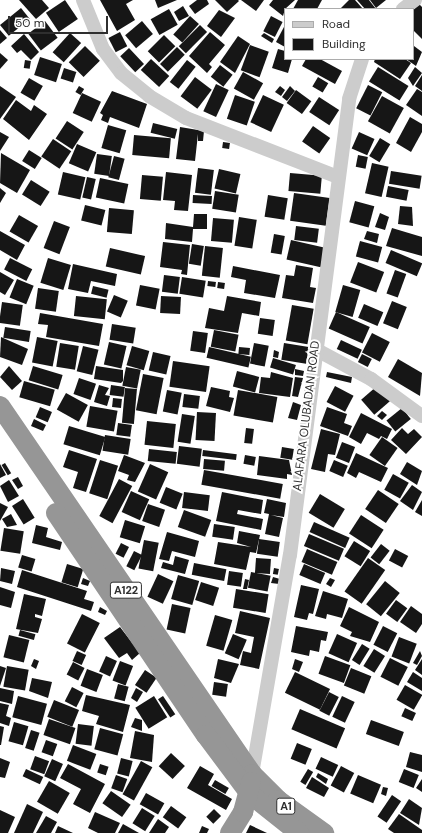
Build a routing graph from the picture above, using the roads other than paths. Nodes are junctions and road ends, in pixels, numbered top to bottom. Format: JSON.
{"nodes":[{"id":1,"x":83,"y":0,"type":"edge"},
{"id":2,"x":415,"y":0,"type":"edge"},
{"id":3,"x":404,"y":8,"type":"edge"},
{"id":4,"x":362,"y":60,"type":"edge"},
{"id":5,"x":338,"y":177,"type":"junction"},
{"id":6,"x":315,"y":349,"type":"junction"},
{"id":7,"x":0,"y":406,"type":"edge"},
{"id":8,"x":422,"y":416,"type":"edge"},
{"id":9,"x":0,"y":429,"type":"edge"},
{"id":10,"x":100,"y":565,"type":"junction"},
{"id":11,"x":252,"y":774,"type":"junction"},
{"id":12,"x":250,"y":794,"type":"junction"},
{"id":13,"x":230,"y":833,"type":"edge"},
{"id":14,"x":299,"y":833,"type":"edge"},
{"id":15,"x":324,"y":833,"type":"edge"}],
"edges":[{"from":1,"to":5,"type":"street"},
{"from":2,"to":3,"type":"street"},
{"from":4,"to":5,"type":"street","name":"ALAFARA OLUBADAN ROAD"},
{"from":5,"to":6,"type":"street","name":"ALAFARA OLUBADAN ROAD"},
{"from":6,"to":8,"type":"street"},
{"from":6,"to":11,"type":"street","name":"ALAFARA OLUBADAN ROAD"},
{"from":7,"to":10,"type":"highway","number":"A122"},
{"from":9,"to":10,"type":"highway","number":"A122"},
{"from":10,"to":11,"type":"highway","number":"A122"},
{"from":10,"to":12,"type":"highway","number":"A122"},
{"from":11,"to":12,"type":"highway"},
{"from":11,"to":15,"type":"highway","number":"A1"},
{"from":12,"to":13,"type":"highway"},
{"from":12,"to":14,"type":"highway","number":"A1"}]}
